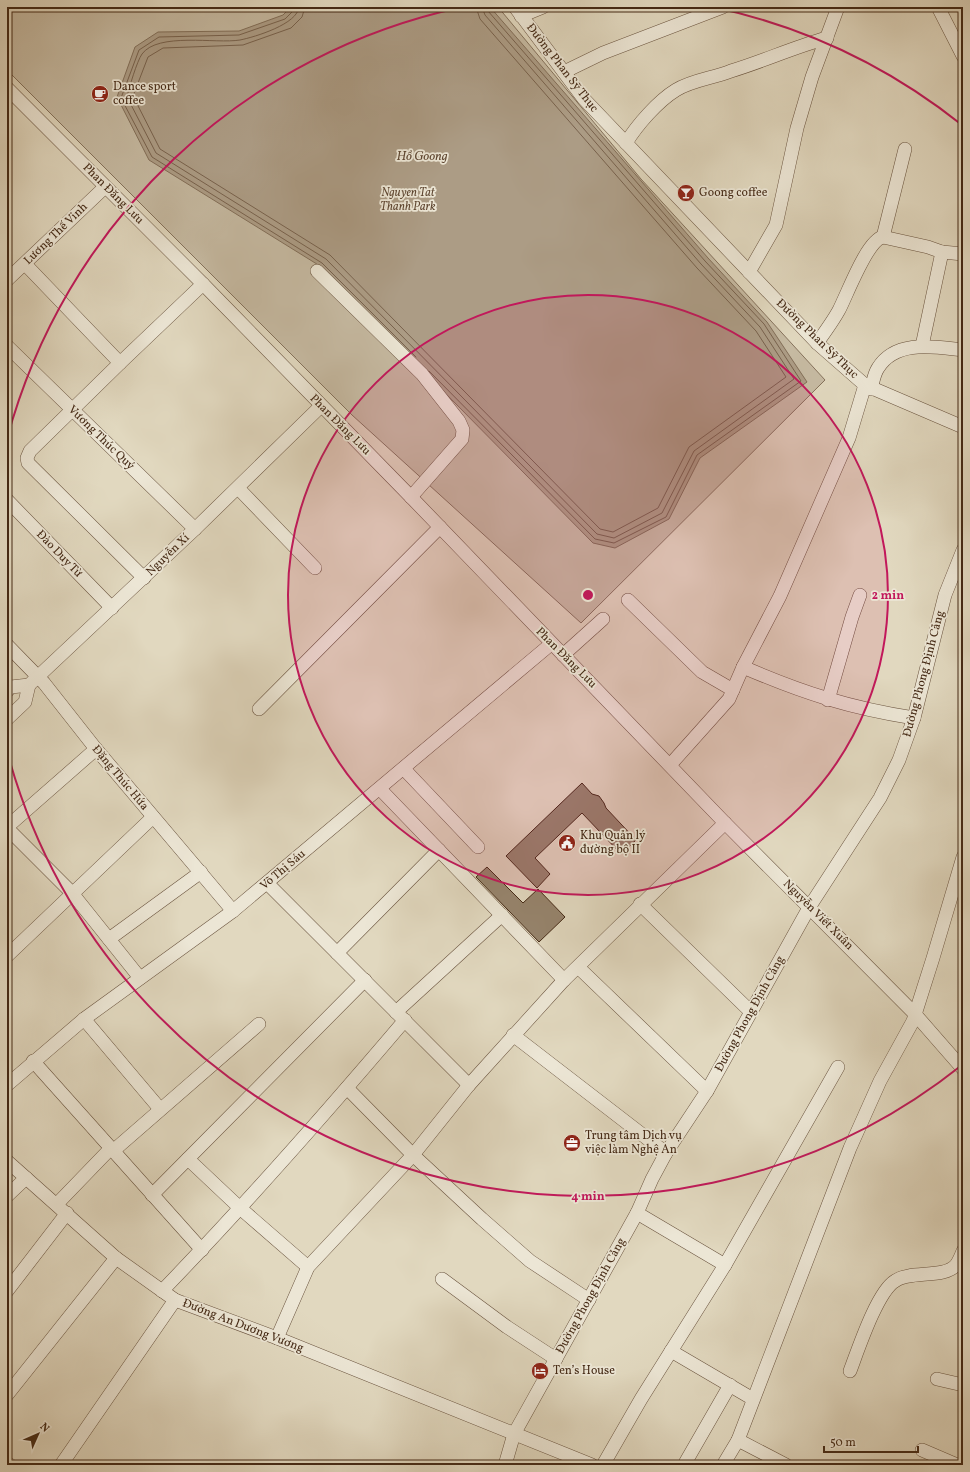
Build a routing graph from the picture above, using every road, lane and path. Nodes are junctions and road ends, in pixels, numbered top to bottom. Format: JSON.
{"nodes":[{"id":1,"x":543,"y":7,"type":"edge"},
{"id":2,"x":723,"y":7,"type":"edge"},
{"id":3,"x":838,"y":7,"type":"edge"},
{"id":4,"x":938,"y":7,"type":"edge"},
{"id":5,"x":518,"y":11,"type":"edge"},
{"id":6,"x":827,"y":38,"type":"junction"},
{"id":7,"x":963,"y":56,"type":"edge"},
{"id":8,"x":564,"y":72,"type":"junction"},
{"id":9,"x":7,"y":88,"type":"edge"},
{"id":10,"x":626,"y":143,"type":"junction"},
{"id":11,"x":904,"y":149,"type":"dead end"},
{"id":12,"x":105,"y":186,"type":"junction"},
{"id":13,"x":883,"y":237,"type":"junction"},
{"id":14,"x":942,"y":252,"type":"junction"},
{"id":15,"x":963,"y":254,"type":"edge"},
{"id":16,"x":25,"y":264,"type":"junction"},
{"id":17,"x":317,"y":270,"type":"dead end"},
{"id":18,"x":749,"y":272,"type":"junction"},
{"id":19,"x":7,"y":280,"type":"edge"},
{"id":20,"x":203,"y":284,"type":"junction"},
{"id":21,"x":817,"y":343,"type":"junction"},
{"id":22,"x":7,"y":346,"type":"edge"},
{"id":23,"x":922,"y":346,"type":"junction"},
{"id":24,"x":963,"y":350,"type":"edge"},
{"id":25,"x":120,"y":363,"type":"junction"},
{"id":26,"x":868,"y":387,"type":"junction"},
{"id":27,"x":321,"y":406,"type":"junction"},
{"id":28,"x":72,"y":411,"type":"junction"},
{"id":29,"x":963,"y":427,"type":"edge"},
{"id":30,"x":238,"y":488,"type":"junction"},
{"id":31,"x":411,"y":497,"type":"junction"},
{"id":32,"x":7,"y":500,"type":"edge"},
{"id":33,"x":440,"y":527,"type":"junction"},
{"id":34,"x":195,"y":530,"type":"junction"},
{"id":35,"x":963,"y":550,"type":"edge"},
{"id":36,"x":315,"y":568,"type":"dead end"},
{"id":37,"x":144,"y":578,"type":"junction"},
{"id":38,"x":860,"y":595,"type":"dead end"},
{"id":39,"x":628,"y":600,"type":"dead end"},
{"id":40,"x":112,"y":608,"type":"junction"},
{"id":41,"x":603,"y":618,"type":"dead end"},
{"id":42,"x":551,"y":644,"type":"junction"},
{"id":43,"x":7,"y":645,"type":"edge"},
{"id":44,"x":563,"y":655,"type":"junction"},
{"id":45,"x":743,"y":667,"type":"junction"},
{"id":46,"x":33,"y":681,"type":"junction"},
{"id":47,"x":733,"y":690,"type":"junction"},
{"id":48,"x":7,"y":691,"type":"edge"},
{"id":49,"x":828,"y":700,"type":"junction"},
{"id":50,"x":259,"y":709,"type":"dead end"},
{"id":51,"x":914,"y":718,"type":"junction"},
{"id":52,"x":7,"y":719,"type":"edge"},
{"id":53,"x":96,"y":749,"type":"junction"},
{"id":54,"x":670,"y":765,"type":"junction"},
{"id":55,"x":404,"y":769,"type":"junction"},
{"id":56,"x":380,"y":789,"type":"junction"},
{"id":57,"x":153,"y":816,"type":"junction"},
{"id":58,"x":725,"y":823,"type":"junction"},
{"id":59,"x":7,"y":828,"type":"edge"},
{"id":60,"x":478,"y":847,"type":"dead end"},
{"id":61,"x":439,"y":850,"type":"junction"},
{"id":62,"x":963,"y":857,"type":"edge"},
{"id":63,"x":201,"y":872,"type":"junction"},
{"id":64,"x":267,"y":883,"type":"junction"},
{"id":65,"x":72,"y":894,"type":"junction"},
{"id":66,"x":640,"y":904,"type":"junction"},
{"id":67,"x":810,"y":906,"type":"junction"},
{"id":68,"x":233,"y":911,"type":"junction"},
{"id":69,"x":502,"y":915,"type":"junction"},
{"id":70,"x":109,"y":939,"type":"junction"},
{"id":71,"x":337,"y":952,"type":"junction"},
{"id":72,"x":7,"y":956,"type":"edge"},
{"id":73,"x":578,"y":967,"type":"junction"},
{"id":74,"x":140,"y":978,"type":"junction"},
{"id":75,"x":365,"y":980,"type":"junction"},
{"id":76,"x":564,"y":980,"type":"junction"},
{"id":77,"x":751,"y":1012,"type":"junction"},
{"id":78,"x":914,"y":1013,"type":"junction"},
{"id":79,"x":400,"y":1016,"type":"junction"},
{"id":80,"x":84,"y":1019,"type":"junction"},
{"id":81,"x":259,"y":1024,"type":"dead end"},
{"id":82,"x":513,"y":1035,"type":"junction"},
{"id":83,"x":33,"y":1061,"type":"junction"},
{"id":84,"x":838,"y":1067,"type":"dead end"},
{"id":85,"x":963,"y":1068,"type":"edge"},
{"id":86,"x":7,"y":1085,"type":"edge"},
{"id":87,"x":469,"y":1085,"type":"junction"},
{"id":88,"x":347,"y":1088,"type":"junction"},
{"id":89,"x":707,"y":1091,"type":"junction"},
{"id":90,"x":160,"y":1109,"type":"junction"},
{"id":91,"x":112,"y":1150,"type":"junction"},
{"id":92,"x":666,"y":1153,"type":"junction"},
{"id":93,"x":413,"y":1155,"type":"junction"},
{"id":94,"x":188,"y":1160,"type":"junction"},
{"id":95,"x":7,"y":1161,"type":"edge"},
{"id":96,"x":26,"y":1178,"type":"junction"},
{"id":97,"x":152,"y":1195,"type":"junction"},
{"id":98,"x":7,"y":1196,"type":"edge"},
{"id":99,"x":57,"y":1204,"type":"junction"},
{"id":100,"x":240,"y":1208,"type":"junction"},
{"id":101,"x":67,"y":1213,"type":"junction"},
{"id":102,"x":637,"y":1213,"type":"junction"},
{"id":103,"x":202,"y":1250,"type":"junction"},
{"id":104,"x":963,"y":1251,"type":"edge"},
{"id":105,"x":116,"y":1258,"type":"junction"},
{"id":106,"x":725,"y":1265,"type":"junction"},
{"id":107,"x":308,"y":1267,"type":"junction"},
{"id":108,"x":442,"y":1279,"type":"dead end"},
{"id":109,"x":162,"y":1291,"type":"junction"},
{"id":110,"x":7,"y":1292,"type":"edge"},
{"id":111,"x":175,"y":1300,"type":"junction"},
{"id":112,"x":589,"y":1300,"type":"junction"},
{"id":113,"x":277,"y":1338,"type":"junction"},
{"id":114,"x":671,"y":1351,"type":"junction"},
{"id":115,"x":556,"y":1359,"type":"junction"},
{"id":116,"x":850,"y":1371,"type":"dead end"},
{"id":117,"x":937,"y":1379,"type":"dead end"},
{"id":118,"x":730,"y":1385,"type":"junction"},
{"id":119,"x":963,"y":1385,"type":"edge"},
{"id":120,"x":7,"y":1395,"type":"edge"},
{"id":121,"x":753,"y":1398,"type":"junction"},
{"id":122,"x":514,"y":1434,"type":"junction"},
{"id":123,"x":738,"y":1440,"type":"junction"},
{"id":124,"x":922,"y":1450,"type":"dead end"},
{"id":125,"x":7,"y":1463,"type":"edge"},
{"id":126,"x":10,"y":1465,"type":"edge"},
{"id":127,"x":61,"y":1465,"type":"edge"},
{"id":128,"x":505,"y":1465,"type":"edge"},
{"id":129,"x":592,"y":1465,"type":"edge"},
{"id":130,"x":603,"y":1465,"type":"edge"},
{"id":131,"x":684,"y":1465,"type":"edge"},
{"id":132,"x":723,"y":1465,"type":"edge"},
{"id":133,"x":786,"y":1465,"type":"edge"},
{"id":134,"x":957,"y":1465,"type":"edge"}],
"edges":[{"from":1,"to":5,"type":"street"},
{"from":2,"to":8,"type":"street"},
{"from":3,"to":6,"type":"street"},
{"from":4,"to":7,"type":"street"},
{"from":5,"to":8,"type":"street","name":"Đường Phan Sỹ Thục"},
{"from":6,"to":10,"type":"street"},
{"from":6,"to":18,"type":"street"},
{"from":8,"to":10,"type":"street","name":"Đường Phan Sỹ Thục"},
{"from":9,"to":12,"type":"street","name":"Phan Đăng Lưu"},
{"from":10,"to":18,"type":"street","name":"Đường Phan Sỹ Thục"},
{"from":11,"to":13,"type":"street"},
{"from":12,"to":16,"type":"street","name":"Lương Thế Vinh"},
{"from":12,"to":20,"type":"street","name":"Phan Đăng Lưu"},
{"from":13,"to":14,"type":"street"},
{"from":13,"to":21,"type":"street"},
{"from":14,"to":15,"type":"street"},
{"from":14,"to":23,"type":"street"},
{"from":16,"to":19,"type":"street","name":"Lương Thế Vinh"},
{"from":16,"to":25,"type":"street"},
{"from":17,"to":31,"type":"street"},
{"from":18,"to":21,"type":"street","name":"Đường Phan Sỹ Thục"},
{"from":20,"to":25,"type":"street"},
{"from":20,"to":27,"type":"street","name":"Phan Đăng Lưu"},
{"from":21,"to":26,"type":"street","name":"Đường Phan Sỹ Thục"},
{"from":22,"to":28,"type":"street","name":"Vương Thúc Quý"},
{"from":23,"to":24,"type":"street"},
{"from":23,"to":26,"type":"street"},
{"from":25,"to":28,"type":"street"},
{"from":26,"to":29,"type":"street"},
{"from":26,"to":45,"type":"street","name":"Đường Phan Sỹ Thục"},
{"from":27,"to":30,"type":"street","name":"Nguyễn Xí"},
{"from":27,"to":31,"type":"street","name":"Phan Đăng Lưu"},
{"from":28,"to":34,"type":"street","name":"Vương Thúc Quý"},
{"from":28,"to":37,"type":"street"},
{"from":30,"to":34,"type":"street","name":"Nguyễn Xí"},
{"from":30,"to":36,"type":"street"},
{"from":31,"to":33,"type":"street","name":"Phan Đăng Lưu"},
{"from":32,"to":40,"type":"street","name":"Đào Duy Từ"},
{"from":33,"to":42,"type":"street","name":"Phan Đăng Lưu"},
{"from":33,"to":50,"type":"street"},
{"from":34,"to":37,"type":"street","name":"Nguyễn Xí"},
{"from":35,"to":51,"type":"street","name":"Đường Phong Định Cảng"},
{"from":37,"to":40,"type":"street","name":"Nguyễn Xí"},
{"from":38,"to":49,"type":"street"},
{"from":39,"to":47,"type":"street"},
{"from":40,"to":46,"type":"street","name":"Nguyễn Xí"},
{"from":41,"to":44,"type":"street"},
{"from":42,"to":44,"type":"street","name":"Phan Đăng Lưu"},
{"from":42,"to":55,"type":"street","name":"Võ Thị Sáu"},
{"from":43,"to":46,"type":"street","name":"Đặng Thúc Hứa"},
{"from":44,"to":54,"type":"street","name":"Phan Đăng Lưu"},
{"from":45,"to":47,"type":"street","name":"Đường Phan Sỹ Thục"},
{"from":45,"to":49,"type":"street"},
{"from":46,"to":48,"type":"street"},
{"from":46,"to":52,"type":"street"},
{"from":46,"to":53,"type":"street","name":"Đặng Thúc Hứa"},
{"from":47,"to":54,"type":"street","name":"Đường Phan Sỹ Thục"},
{"from":49,"to":51,"type":"street"},
{"from":51,"to":67,"type":"street","name":"Đường Phong Định Cảng"},
{"from":53,"to":57,"type":"street","name":"Đặng Thúc Hứa"},
{"from":53,"to":59,"type":"street"},
{"from":54,"to":58,"type":"street","name":"Nguyễn Viết Xuân"},
{"from":55,"to":56,"type":"street","name":"Võ Thị Sáu"},
{"from":55,"to":60,"type":"street"},
{"from":56,"to":61,"type":"street"},
{"from":56,"to":64,"type":"street","name":"Võ Thị Sáu"},
{"from":57,"to":63,"type":"street","name":"Đặng Thúc Hứa"},
{"from":57,"to":65,"type":"street"},
{"from":58,"to":66,"type":"street"},
{"from":58,"to":67,"type":"street","name":"Nguyễn Viết Xuân"},
{"from":59,"to":65,"type":"street"},
{"from":61,"to":69,"type":"street"},
{"from":61,"to":71,"type":"street"},
{"from":62,"to":78,"type":"street"},
{"from":63,"to":68,"type":"street","name":"Đặng Thúc Hứa"},
{"from":63,"to":70,"type":"street"},
{"from":64,"to":68,"type":"street","name":"Võ Thị Sáu"},
{"from":64,"to":71,"type":"street"},
{"from":65,"to":70,"type":"street"},
{"from":65,"to":72,"type":"street"},
{"from":66,"to":73,"type":"street"},
{"from":66,"to":77,"type":"street"},
{"from":67,"to":77,"type":"street","name":"Đường Phong Định Cảng"},
{"from":67,"to":78,"type":"street","name":"Nguyễn Viết Xuân"},
{"from":68,"to":74,"type":"street","name":"Võ Thị Sáu"},
{"from":69,"to":76,"type":"street"},
{"from":69,"to":79,"type":"street"},
{"from":70,"to":74,"type":"street"},
{"from":71,"to":75,"type":"street"},
{"from":73,"to":76,"type":"street"},
{"from":73,"to":89,"type":"street"},
{"from":74,"to":80,"type":"street","name":"Võ Thị Sáu"},
{"from":75,"to":79,"type":"street"},
{"from":75,"to":94,"type":"street"},
{"from":76,"to":82,"type":"street"},
{"from":77,"to":89,"type":"street","name":"Đường Phong Định Cảng"},
{"from":78,"to":85,"type":"street","name":"Nguyễn Viết Xuân"},
{"from":78,"to":121,"type":"street"},
{"from":79,"to":87,"type":"street"},
{"from":79,"to":88,"type":"street"},
{"from":80,"to":83,"type":"street","name":"Võ Thị Sáu"},
{"from":80,"to":90,"type":"street"},
{"from":81,"to":90,"type":"street"},
{"from":82,"to":87,"type":"street"},
{"from":82,"to":92,"type":"street"},
{"from":83,"to":86,"type":"street","name":"Võ Thị Sáu"},
{"from":83,"to":91,"type":"street"},
{"from":84,"to":106,"type":"street"},
{"from":87,"to":93,"type":"street"},
{"from":88,"to":93,"type":"street"},
{"from":88,"to":100,"type":"street"},
{"from":89,"to":92,"type":"street","name":"Đường Phong Định Cảng"},
{"from":90,"to":91,"type":"street"},
{"from":91,"to":97,"type":"street"},
{"from":91,"to":99,"type":"street"},
{"from":92,"to":102,"type":"street","name":"Đường Phong Định Cảng"},
{"from":93,"to":107,"type":"street"},
{"from":93,"to":112,"type":"street"},
{"from":94,"to":97,"type":"street"},
{"from":94,"to":100,"type":"street"},
{"from":95,"to":96,"type":"street","name":"Đường An Dương Vương"},
{"from":96,"to":98,"type":"street"},
{"from":96,"to":99,"type":"street","name":"Đường An Dương Vương"},
{"from":97,"to":103,"type":"street"},
{"from":99,"to":101,"type":"street","name":"Đường An Dương Vương"},
{"from":100,"to":103,"type":"street"},
{"from":100,"to":107,"type":"street"},
{"from":101,"to":105,"type":"street","name":"Đường An Dương Vương"},
{"from":101,"to":110,"type":"street"},
{"from":102,"to":106,"type":"street"},
{"from":102,"to":112,"type":"street","name":"Đường Phong Định Cảng"},
{"from":103,"to":109,"type":"street"},
{"from":104,"to":116,"type":"street"},
{"from":105,"to":109,"type":"street","name":"Đường An Dương Vương"},
{"from":105,"to":120,"type":"street"},
{"from":106,"to":114,"type":"street"},
{"from":107,"to":113,"type":"street"},
{"from":108,"to":115,"type":"street"},
{"from":109,"to":111,"type":"street","name":"Đường An Dương Vương"},
{"from":111,"to":113,"type":"street","name":"Đường An Dương Vương"},
{"from":111,"to":127,"type":"street"},
{"from":112,"to":115,"type":"street","name":"Đường Phong Định Cảng"},
{"from":113,"to":122,"type":"street","name":"Đường An Dương Vương"},
{"from":114,"to":118,"type":"street"},
{"from":114,"to":130,"type":"street"},
{"from":115,"to":122,"type":"street","name":"Đường Phong Định Cảng"},
{"from":117,"to":119,"type":"street"},
{"from":118,"to":121,"type":"street"},
{"from":118,"to":131,"type":"street"},
{"from":121,"to":123,"type":"street"},
{"from":122,"to":128,"type":"street","name":"Đường Phong Định Cảng"},
{"from":122,"to":129,"type":"street","name":"Đường An Dương Vương"},
{"from":123,"to":132,"type":"street"},
{"from":123,"to":133,"type":"street"},
{"from":124,"to":134,"type":"street"},
{"from":125,"to":126,"type":"street"}]}
